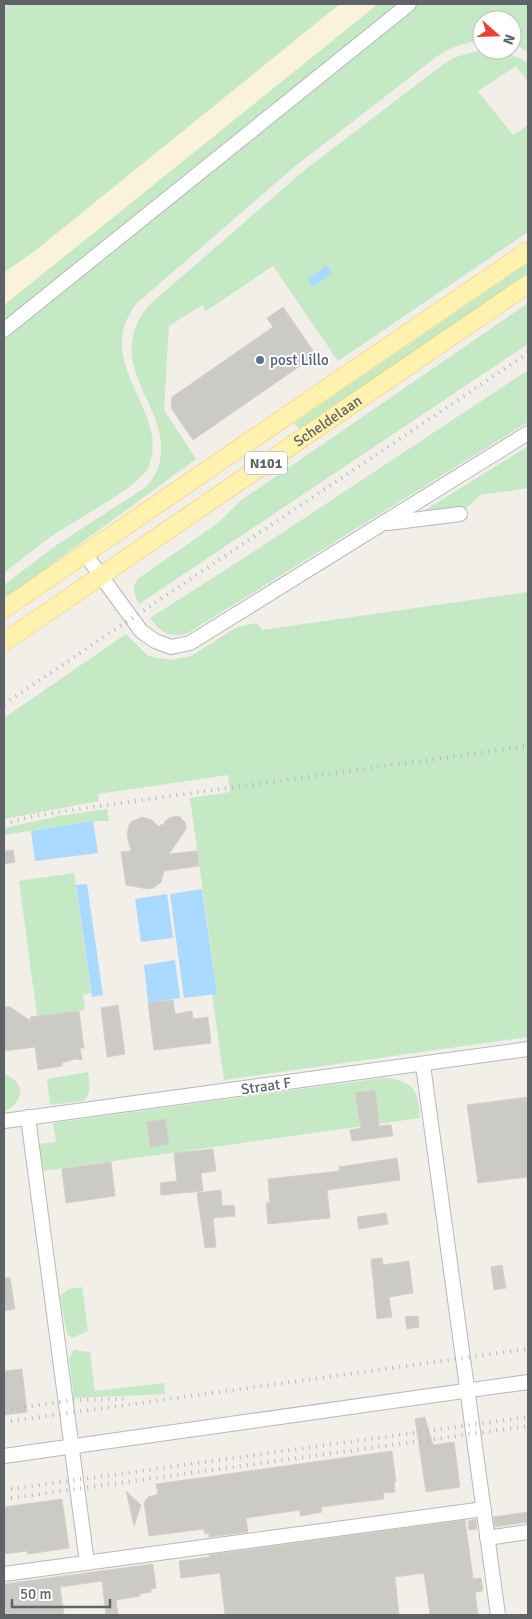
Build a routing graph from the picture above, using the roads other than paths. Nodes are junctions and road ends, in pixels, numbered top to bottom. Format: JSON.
{"nodes":[{"id":1,"x":409,"y":4,"type":"edge"},
{"id":2,"x":528,"y":251,"type":"edge"},
{"id":3,"x":528,"y":284,"type":"edge"},
{"id":4,"x":4,"y":330,"type":"edge"},
{"id":5,"x":528,"y":433,"type":"edge"},
{"id":6,"x":460,"y":514,"type":"dead end"},
{"id":7,"x":383,"y":524,"type":"junction"},
{"id":8,"x":84,"y":554,"type":"junction"},
{"id":9,"x":101,"y":577,"type":"junction"},
{"id":10,"x":4,"y":609,"type":"edge"},
{"id":11,"x":4,"y":642,"type":"edge"},
{"id":12,"x":528,"y":1050,"type":"edge"},
{"id":13,"x":423,"y":1065,"type":"junction"},
{"id":14,"x":28,"y":1117,"type":"junction"},
{"id":15,"x":4,"y":1121,"type":"edge"},
{"id":16,"x":528,"y":1382,"type":"edge"},
{"id":17,"x":467,"y":1390,"type":"junction"},
{"id":18,"x":71,"y":1446,"type":"junction"},
{"id":19,"x":4,"y":1456,"type":"edge"},
{"id":20,"x":484,"y":1509,"type":"junction"},
{"id":21,"x":528,"y":1532,"type":"edge"},
{"id":22,"x":487,"y":1538,"type":"junction"},
{"id":23,"x":87,"y":1563,"type":"junction"},
{"id":24,"x":4,"y":1574,"type":"edge"},
{"id":25,"x":498,"y":1615,"type":"edge"}],
"edges":[{"from":1,"to":4,"type":"street"},
{"from":2,"to":8,"type":"main road","name":"Scheldelaan","number":"N101"},
{"from":3,"to":9,"type":"main road","name":"Scheldelaan","number":"N101"},
{"from":5,"to":7,"type":"street"},
{"from":6,"to":7,"type":"street"},
{"from":7,"to":9,"type":"street"},
{"from":8,"to":9,"type":"street"},
{"from":8,"to":10,"type":"main road","name":"Scheldelaan","number":"N101"},
{"from":9,"to":11,"type":"main road","name":"Scheldelaan","number":"N101"},
{"from":12,"to":13,"type":"street","name":"Straat F"},
{"from":13,"to":14,"type":"street","name":"Straat F"},
{"from":13,"to":17,"type":"street"},
{"from":14,"to":15,"type":"street","name":"Straat F"},
{"from":14,"to":18,"type":"street"},
{"from":16,"to":17,"type":"street"},
{"from":17,"to":18,"type":"street"},
{"from":17,"to":20,"type":"street"},
{"from":18,"to":19,"type":"street"},
{"from":18,"to":23,"type":"street"},
{"from":20,"to":22,"type":"street"},
{"from":20,"to":23,"type":"street"},
{"from":21,"to":22,"type":"street"},
{"from":22,"to":25,"type":"street"},
{"from":23,"to":24,"type":"street"}]}
